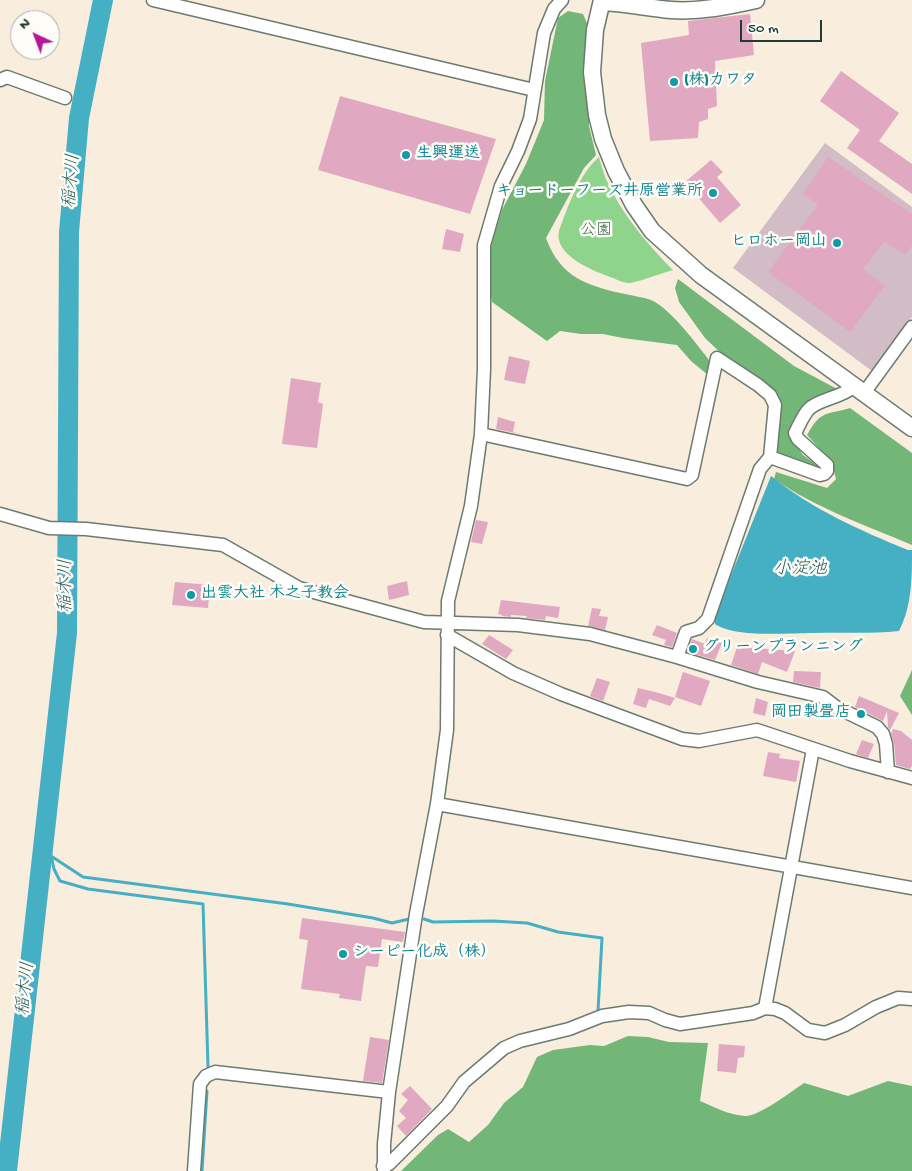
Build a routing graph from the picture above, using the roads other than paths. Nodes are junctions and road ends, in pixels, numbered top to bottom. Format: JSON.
{"nodes":[{"id":1,"x":153,"y":0,"type":"edge"},
{"id":2,"x":562,"y":0,"type":"edge"},
{"id":3,"x":756,"y":0,"type":"edge"},
{"id":4,"x":598,"y":1,"type":"edge"},
{"id":5,"x":0,"y":80,"type":"edge"},
{"id":6,"x":534,"y":90,"type":"junction"},
{"id":7,"x":65,"y":98,"type":"dead end"},
{"id":8,"x":912,"y":327,"type":"edge"},
{"id":9,"x":860,"y":390,"type":"junction"},
{"id":10,"x":912,"y":428,"type":"edge"},
{"id":11,"x":481,"y":434,"type":"junction"},
{"id":12,"x":770,"y":456,"type":"junction"},
{"id":13,"x":0,"y":514,"type":"edge"},
{"id":14,"x":447,"y":630,"type":"junction"},
{"id":15,"x":677,"y":657,"type":"junction"},
{"id":16,"x":813,"y":749,"type":"junction"},
{"id":17,"x":888,"y":772,"type":"junction"},
{"id":18,"x":912,"y":778,"type":"edge"},
{"id":19,"x":437,"y":804,"type":"junction"},
{"id":20,"x":792,"y":866,"type":"junction"},
{"id":21,"x":912,"y":888,"type":"edge"},
{"id":22,"x":912,"y":998,"type":"edge"},
{"id":23,"x":765,"y":1008,"type":"junction"},
{"id":24,"x":389,"y":1092,"type":"junction"},
{"id":25,"x":384,"y":1168,"type":"edge"},
{"id":26,"x":194,"y":1171,"type":"edge"}],
"edges":[{"from":1,"to":6,"type":"street"},
{"from":2,"to":6,"type":"street"},
{"from":3,"to":4,"type":"street"},
{"from":4,"to":9,"type":"street"},
{"from":5,"to":7,"type":"street"},
{"from":6,"to":11,"type":"street"},
{"from":8,"to":9,"type":"street"},
{"from":9,"to":10,"type":"street"},
{"from":9,"to":12,"type":"street"},
{"from":11,"to":12,"type":"street"},
{"from":11,"to":14,"type":"street"},
{"from":12,"to":15,"type":"street"},
{"from":13,"to":14,"type":"street"},
{"from":14,"to":15,"type":"street"},
{"from":14,"to":16,"type":"street"},
{"from":14,"to":19,"type":"street"},
{"from":15,"to":17,"type":"street"},
{"from":16,"to":17,"type":"street"},
{"from":16,"to":20,"type":"street"},
{"from":17,"to":18,"type":"street"},
{"from":19,"to":20,"type":"street"},
{"from":19,"to":24,"type":"street"},
{"from":20,"to":21,"type":"street"},
{"from":20,"to":23,"type":"street"},
{"from":22,"to":23,"type":"street"},
{"from":23,"to":25,"type":"street"},
{"from":24,"to":25,"type":"street"},
{"from":24,"to":26,"type":"street"}]}
